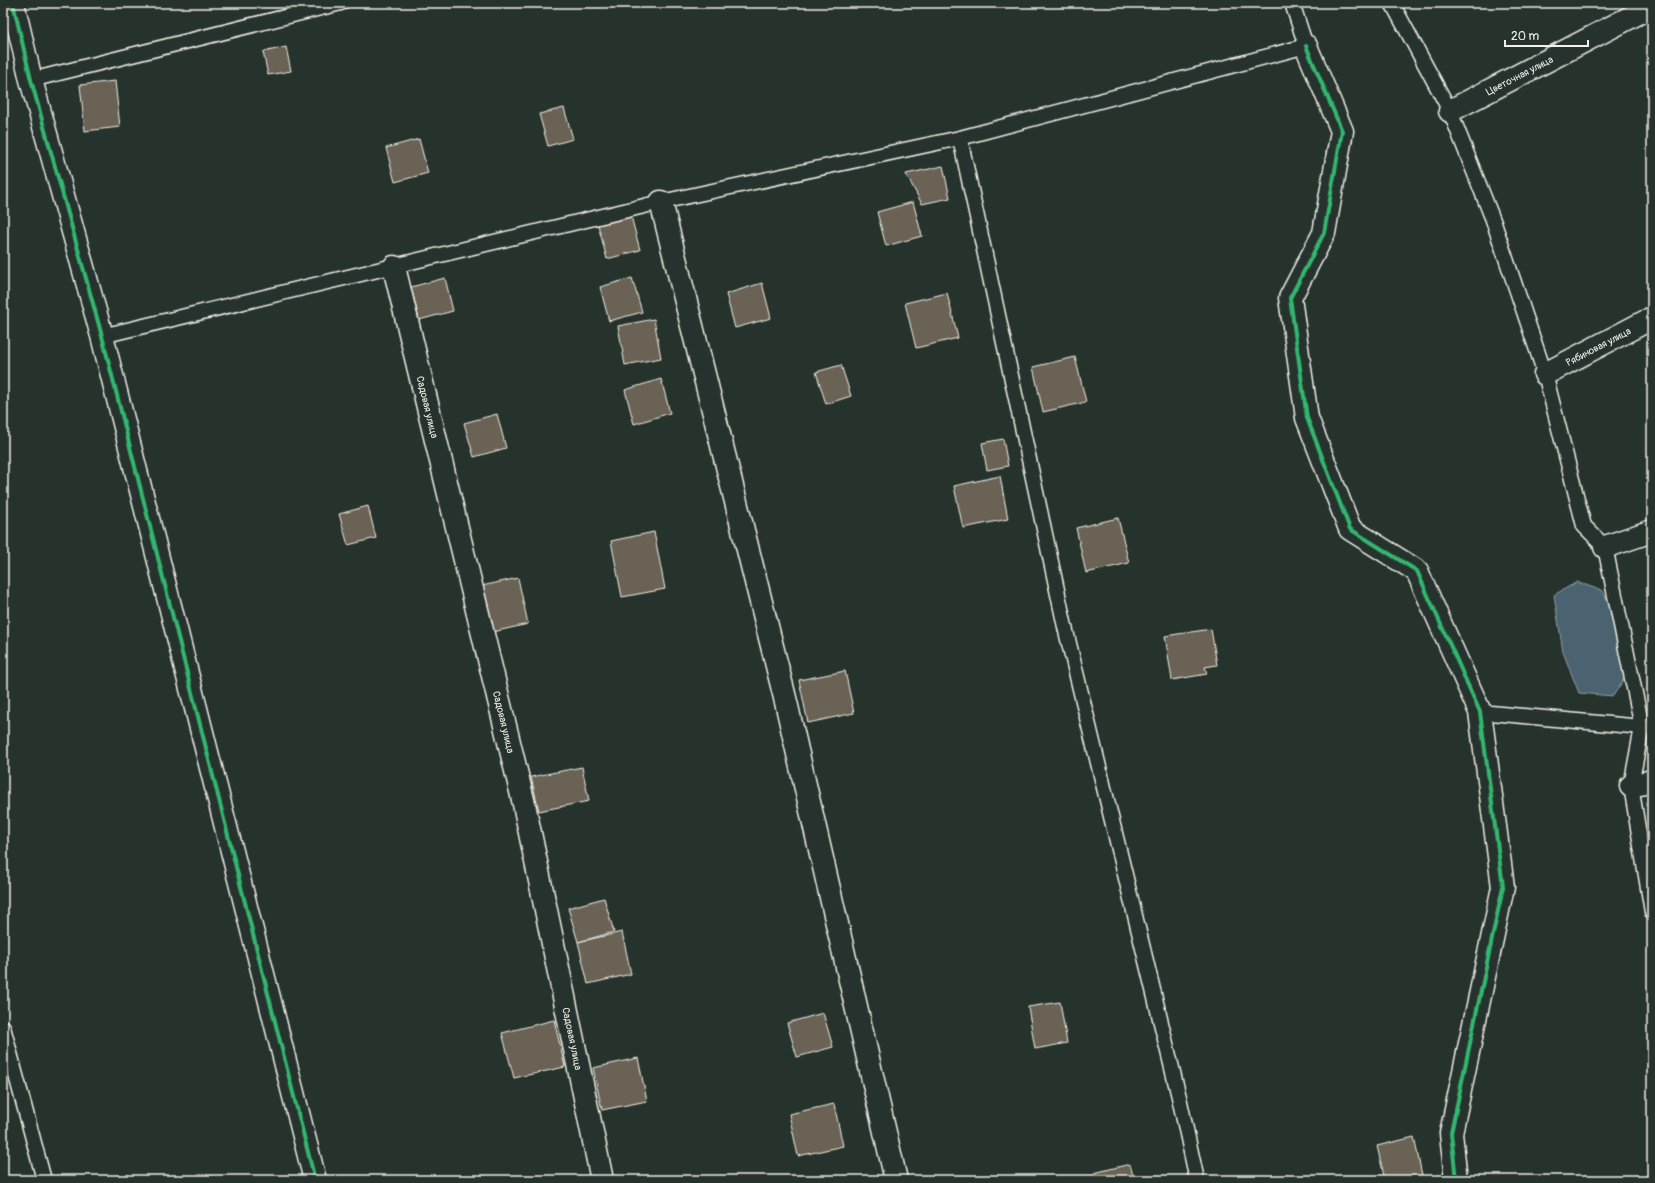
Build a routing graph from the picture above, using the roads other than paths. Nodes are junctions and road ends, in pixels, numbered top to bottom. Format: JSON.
{"nodes":[{"id":1,"x":13,"y":3,"type":"edge"},
{"id":2,"x":341,"y":3,"type":"edge"},
{"id":3,"x":1292,"y":3,"type":"edge"},
{"id":4,"x":1392,"y":3,"type":"edge"},
{"id":5,"x":1652,"y":6,"type":"edge"},
{"id":6,"x":1306,"y":46,"type":"junction"},
{"id":7,"x":31,"y":80,"type":"junction"},
{"id":8,"x":1450,"y":111,"type":"junction"},
{"id":9,"x":960,"y":138,"type":"junction"},
{"id":10,"x":661,"y":202,"type":"junction"},
{"id":11,"x":394,"y":267,"type":"junction"},
{"id":12,"x":1652,"y":318,"type":"edge"},
{"id":13,"x":102,"y":336,"type":"junction"},
{"id":14,"x":1545,"y":374,"type":"junction"},
{"id":15,"x":1652,"y":531,"type":"edge"},
{"id":16,"x":1606,"y":547,"type":"junction"},
{"id":17,"x":1480,"y":712,"type":"junction"},
{"id":18,"x":1642,"y":727,"type":"junction"},
{"id":19,"x":1642,"y":783,"type":"edge"},
{"id":20,"x":1652,"y":912,"type":"edge"},
{"id":21,"x":3,"y":1027,"type":"edge"},
{"id":22,"x":44,"y":1180,"type":"edge"},
{"id":23,"x":314,"y":1180,"type":"edge"},
{"id":24,"x":602,"y":1180,"type":"edge"},
{"id":25,"x":896,"y":1180,"type":"edge"},
{"id":26,"x":1196,"y":1180,"type":"edge"},
{"id":27,"x":1456,"y":1180,"type":"edge"}],
"edges":[{"from":1,"to":7,"type":"street"},
{"from":2,"to":7,"type":"lane"},
{"from":3,"to":6,"type":"lane"},
{"from":4,"to":8,"type":"lane"},
{"from":5,"to":8,"type":"street","name":"Цветочная улица"},
{"from":6,"to":9,"type":"lane"},
{"from":6,"to":17,"type":"street"},
{"from":7,"to":13,"type":"street"},
{"from":8,"to":14,"type":"lane"},
{"from":9,"to":10,"type":"lane"},
{"from":9,"to":26,"type":"lane"},
{"from":10,"to":11,"type":"lane"},
{"from":10,"to":25,"type":"street"},
{"from":11,"to":13,"type":"lane"},
{"from":11,"to":24,"type":"street","name":"Садовая улица"},
{"from":12,"to":14,"type":"street","name":"Рябиновая улица"},
{"from":13,"to":23,"type":"street"},
{"from":14,"to":16,"type":"lane"},
{"from":15,"to":16,"type":"street"},
{"from":16,"to":18,"type":"lane"},
{"from":17,"to":18,"type":"lane"},
{"from":17,"to":27,"type":"street"},
{"from":18,"to":19,"type":"lane"},
{"from":19,"to":20,"type":"lane"},
{"from":21,"to":22,"type":"lane"}]}
